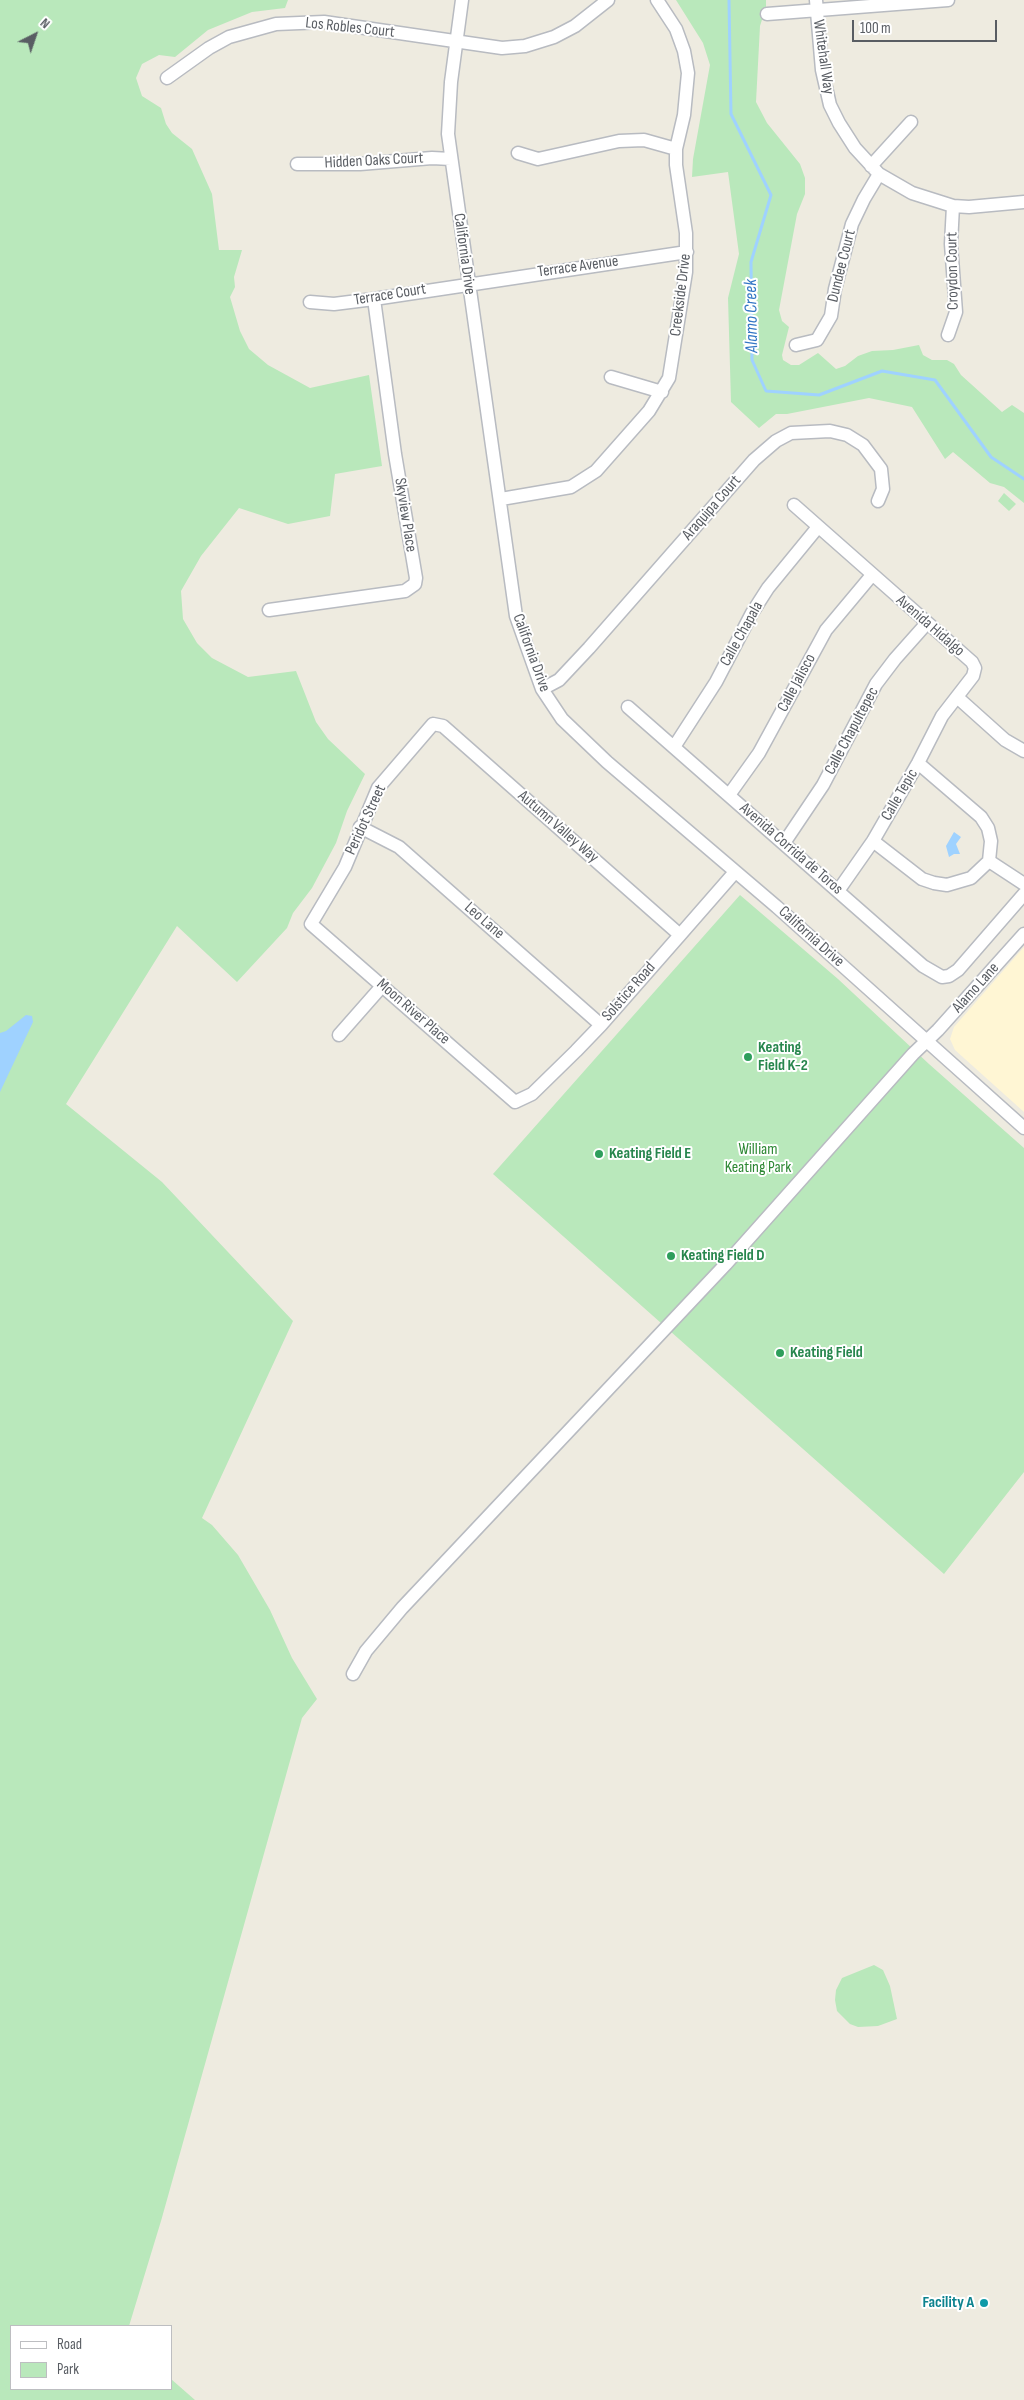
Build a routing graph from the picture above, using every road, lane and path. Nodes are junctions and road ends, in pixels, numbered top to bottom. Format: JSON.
{"nodes":[{"id":1,"x":462,"y":0,"type":"edge"},
{"id":2,"x":608,"y":0,"type":"edge"},
{"id":3,"x":657,"y":0,"type":"edge"},
{"id":4,"x":948,"y":0,"type":"edge"},
{"id":5,"x":816,"y":5,"type":"edge"},
{"id":6,"x":767,"y":14,"type":"dead end"},
{"id":7,"x":456,"y":42,"type":"junction"},
{"id":8,"x":167,"y":78,"type":"dead end"},
{"id":9,"x":911,"y":122,"type":"dead end"},
{"id":10,"x":676,"y":149,"type":"junction"},
{"id":11,"x":518,"y":153,"type":"dead end"},
{"id":12,"x":451,"y":159,"type":"junction"},
{"id":13,"x":297,"y":164,"type":"dead end"},
{"id":14,"x":875,"y":170,"type":"junction"},
{"id":15,"x":1024,"y":202,"type":"edge"},
{"id":16,"x":953,"y":206,"type":"junction"},
{"id":17,"x":687,"y":252,"type":"junction"},
{"id":18,"x":469,"y":284,"type":"junction"},
{"id":19,"x":374,"y":299,"type":"junction"},
{"id":20,"x":310,"y":302,"type":"dead end"},
{"id":21,"x":948,"y":336,"type":"dead end"},
{"id":22,"x":796,"y":345,"type":"dead end"},
{"id":23,"x":611,"y":377,"type":"dead end"},
{"id":24,"x":662,"y":392,"type":"junction"},
{"id":25,"x":501,"y":499,"type":"junction"},
{"id":26,"x":878,"y":501,"type":"dead end"},
{"id":27,"x":794,"y":505,"type":"dead end"},
{"id":28,"x":818,"y":527,"type":"junction"},
{"id":29,"x":872,"y":575,"type":"junction"},
{"id":30,"x":270,"y":610,"type":"dead end"},
{"id":31,"x":927,"y":623,"type":"junction"},
{"id":32,"x":542,"y":689,"type":"junction"},
{"id":33,"x":957,"y":697,"type":"junction"},
{"id":34,"x":628,"y":707,"type":"dead end"},
{"id":35,"x":434,"y":724,"type":"joint"},
{"id":36,"x":674,"y":746,"type":"junction"},
{"id":37,"x":1024,"y":751,"type":"edge"},
{"id":38,"x":918,"y":763,"type":"junction"},
{"id":39,"x":729,"y":795,"type":"junction"},
{"id":40,"x":360,"y":827,"type":"junction"},
{"id":41,"x":873,"y":841,"type":"junction"},
{"id":42,"x":784,"y":843,"type":"junction"},
{"id":43,"x":989,"y":861,"type":"junction"},
{"id":44,"x":735,"y":872,"type":"junction"},
{"id":45,"x":1024,"y":884,"type":"edge"},
{"id":46,"x":838,"y":891,"type":"junction"},
{"id":47,"x":1024,"y":894,"type":"edge"},
{"id":48,"x":311,"y":924,"type":"joint"},
{"id":49,"x":1024,"y":934,"type":"edge"},
{"id":50,"x":680,"y":935,"type":"junction"},
{"id":51,"x":383,"y":985,"type":"junction"},
{"id":52,"x":601,"y":1025,"type":"junction"},
{"id":53,"x":338,"y":1035,"type":"dead end"},
{"id":54,"x":927,"y":1041,"type":"junction"},
{"id":55,"x":515,"y":1102,"type":"joint"},
{"id":56,"x":1024,"y":1128,"type":"edge"},
{"id":57,"x":353,"y":1674,"type":"dead end"}],
"edges":[{"from":1,"to":7,"type":"street","name":"California Drive"},
{"from":2,"to":7,"type":"street","name":"Los Robles Court"},
{"from":3,"to":10,"type":"street","name":"Creekside Drive"},
{"from":4,"to":5,"type":"street"},
{"from":5,"to":6,"type":"street"},
{"from":5,"to":14,"type":"street","name":"Whitehall Way"},
{"from":7,"to":8,"type":"street","name":"Los Robles Court"},
{"from":7,"to":12,"type":"street","name":"California Drive"},
{"from":9,"to":14,"type":"street","name":"Dundee Court"},
{"from":10,"to":11,"type":"street"},
{"from":10,"to":17,"type":"street","name":"Creekside Drive"},
{"from":12,"to":13,"type":"street","name":"Hidden Oaks Court"},
{"from":12,"to":18,"type":"street","name":"California Drive"},
{"from":14,"to":16,"type":"street","name":"Whitehall Way"},
{"from":14,"to":22,"type":"street","name":"Dundee Court"},
{"from":15,"to":16,"type":"street","name":"Whitehall Way"},
{"from":16,"to":21,"type":"street","name":"Croydon Court"},
{"from":17,"to":18,"type":"street","name":"Terrace Avenue"},
{"from":17,"to":24,"type":"street","name":"Creekside Drive"},
{"from":18,"to":19,"type":"street","name":"Terrace Court"},
{"from":18,"to":25,"type":"street","name":"California Drive"},
{"from":19,"to":20,"type":"street","name":"Terrace Court"},
{"from":19,"to":30,"type":"street","name":"Skyview Place"},
{"from":23,"to":24,"type":"street"},
{"from":24,"to":25,"type":"street","name":"Creekside Drive"},
{"from":25,"to":32,"type":"street","name":"California Drive"},
{"from":26,"to":32,"type":"street","name":"Araquipa Court"},
{"from":27,"to":28,"type":"street","name":"Avenida Hidalgo"},
{"from":28,"to":29,"type":"street","name":"Avenida Hidalgo"},
{"from":28,"to":36,"type":"street","name":"Calle Chapala"},
{"from":29,"to":31,"type":"street","name":"Avenida Hidalgo"},
{"from":29,"to":39,"type":"street","name":"Calle Jalisco"},
{"from":31,"to":33,"type":"street","name":"Avenida Hidalgo"},
{"from":31,"to":42,"type":"street","name":"Calle Chapultepec"},
{"from":32,"to":44,"type":"street","name":"California Drive"},
{"from":33,"to":37,"type":"street"},
{"from":33,"to":38,"type":"street","name":"Calle Tepic"},
{"from":34,"to":36,"type":"street","name":"Avenida Corrida de Toros"},
{"from":35,"to":40,"type":"street","name":"Peridot Street"},
{"from":35,"to":50,"type":"street","name":"Autumn Valley Way"},
{"from":36,"to":39,"type":"street","name":"Avenida Corrida de Toros"},
{"from":38,"to":41,"type":"street","name":"Calle Tepic"},
{"from":38,"to":43,"type":"street"},
{"from":39,"to":42,"type":"street","name":"Avenida Corrida de Toros"},
{"from":40,"to":48,"type":"street","name":"Peridot Street"},
{"from":40,"to":52,"type":"street","name":"Leo Lane"},
{"from":41,"to":43,"type":"street"},
{"from":41,"to":46,"type":"street","name":"Calle Tepic"},
{"from":42,"to":46,"type":"street","name":"Avenida Corrida de Toros"},
{"from":43,"to":45,"type":"street"},
{"from":44,"to":50,"type":"street","name":"Solstice Road"},
{"from":44,"to":54,"type":"street","name":"California Drive"},
{"from":46,"to":47,"type":"street","name":"Avenida Corrida de Toros"},
{"from":48,"to":51,"type":"street","name":"Moon River Place"},
{"from":49,"to":54,"type":"street","name":"Alamo Lane"},
{"from":50,"to":52,"type":"street","name":"Solstice Road"},
{"from":51,"to":53,"type":"street"},
{"from":51,"to":55,"type":"street","name":"Moon River Place"},
{"from":52,"to":55,"type":"street","name":"Solstice Road"},
{"from":54,"to":56,"type":"street","name":"California Drive"},
{"from":54,"to":57,"type":"street","name":"Alamo Lane"}]}
